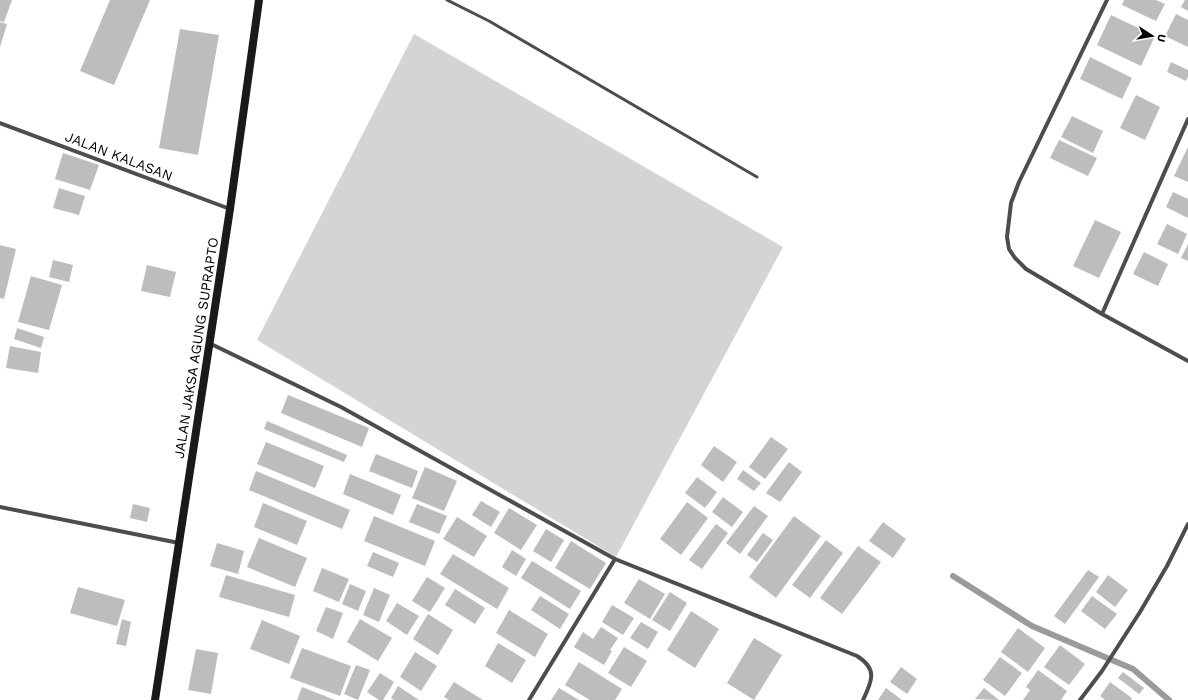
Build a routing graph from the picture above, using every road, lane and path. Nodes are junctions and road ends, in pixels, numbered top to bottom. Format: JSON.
{"nodes":[{"id":1,"x":259,"y":0,"type":"edge"},
{"id":2,"x":447,"y":0,"type":"edge"},
{"id":3,"x":1108,"y":0,"type":"edge"},
{"id":4,"x":1188,"y":119,"type":"edge"},
{"id":5,"x":0,"y":123,"type":"edge"},
{"id":6,"x":757,"y":177,"type":"dead end"},
{"id":7,"x":230,"y":209,"type":"junction"},
{"id":8,"x":1102,"y":314,"type":"junction"},
{"id":9,"x":209,"y":343,"type":"junction"},
{"id":10,"x":1188,"y":361,"type":"edge"},
{"id":11,"x":0,"y":507,"type":"edge"},
{"id":12,"x":1188,"y":524,"type":"edge"},
{"id":13,"x":180,"y":543,"type":"junction"},
{"id":14,"x":615,"y":559,"type":"junction"},
{"id":15,"x":155,"y":700,"type":"edge"},
{"id":16,"x":529,"y":700,"type":"edge"},
{"id":17,"x":863,"y":700,"type":"edge"},
{"id":18,"x":1080,"y":700,"type":"edge"}],
"edges":[{"from":1,"to":7,"type":"main road","name":"JALAN JAKSA AGUNG SUPRAPTO"},
{"from":2,"to":6,"type":"lane"},
{"from":3,"to":8,"type":"street"},
{"from":4,"to":8,"type":"street"},
{"from":5,"to":7,"type":"street","name":"JALAN KALASAN"},
{"from":7,"to":9,"type":"main road","name":"JALAN JAKSA AGUNG SUPRAPTO"},
{"from":8,"to":10,"type":"street"},
{"from":9,"to":13,"type":"main road","name":"JALAN JAKSA AGUNG SUPRAPTO"},
{"from":9,"to":14,"type":"street"},
{"from":11,"to":13,"type":"street"},
{"from":12,"to":18,"type":"street"},
{"from":13,"to":15,"type":"main road","name":"JALAN JAKSA AGUNG SUPRAPTO"},
{"from":14,"to":16,"type":"street"},
{"from":14,"to":17,"type":"street"}]}
